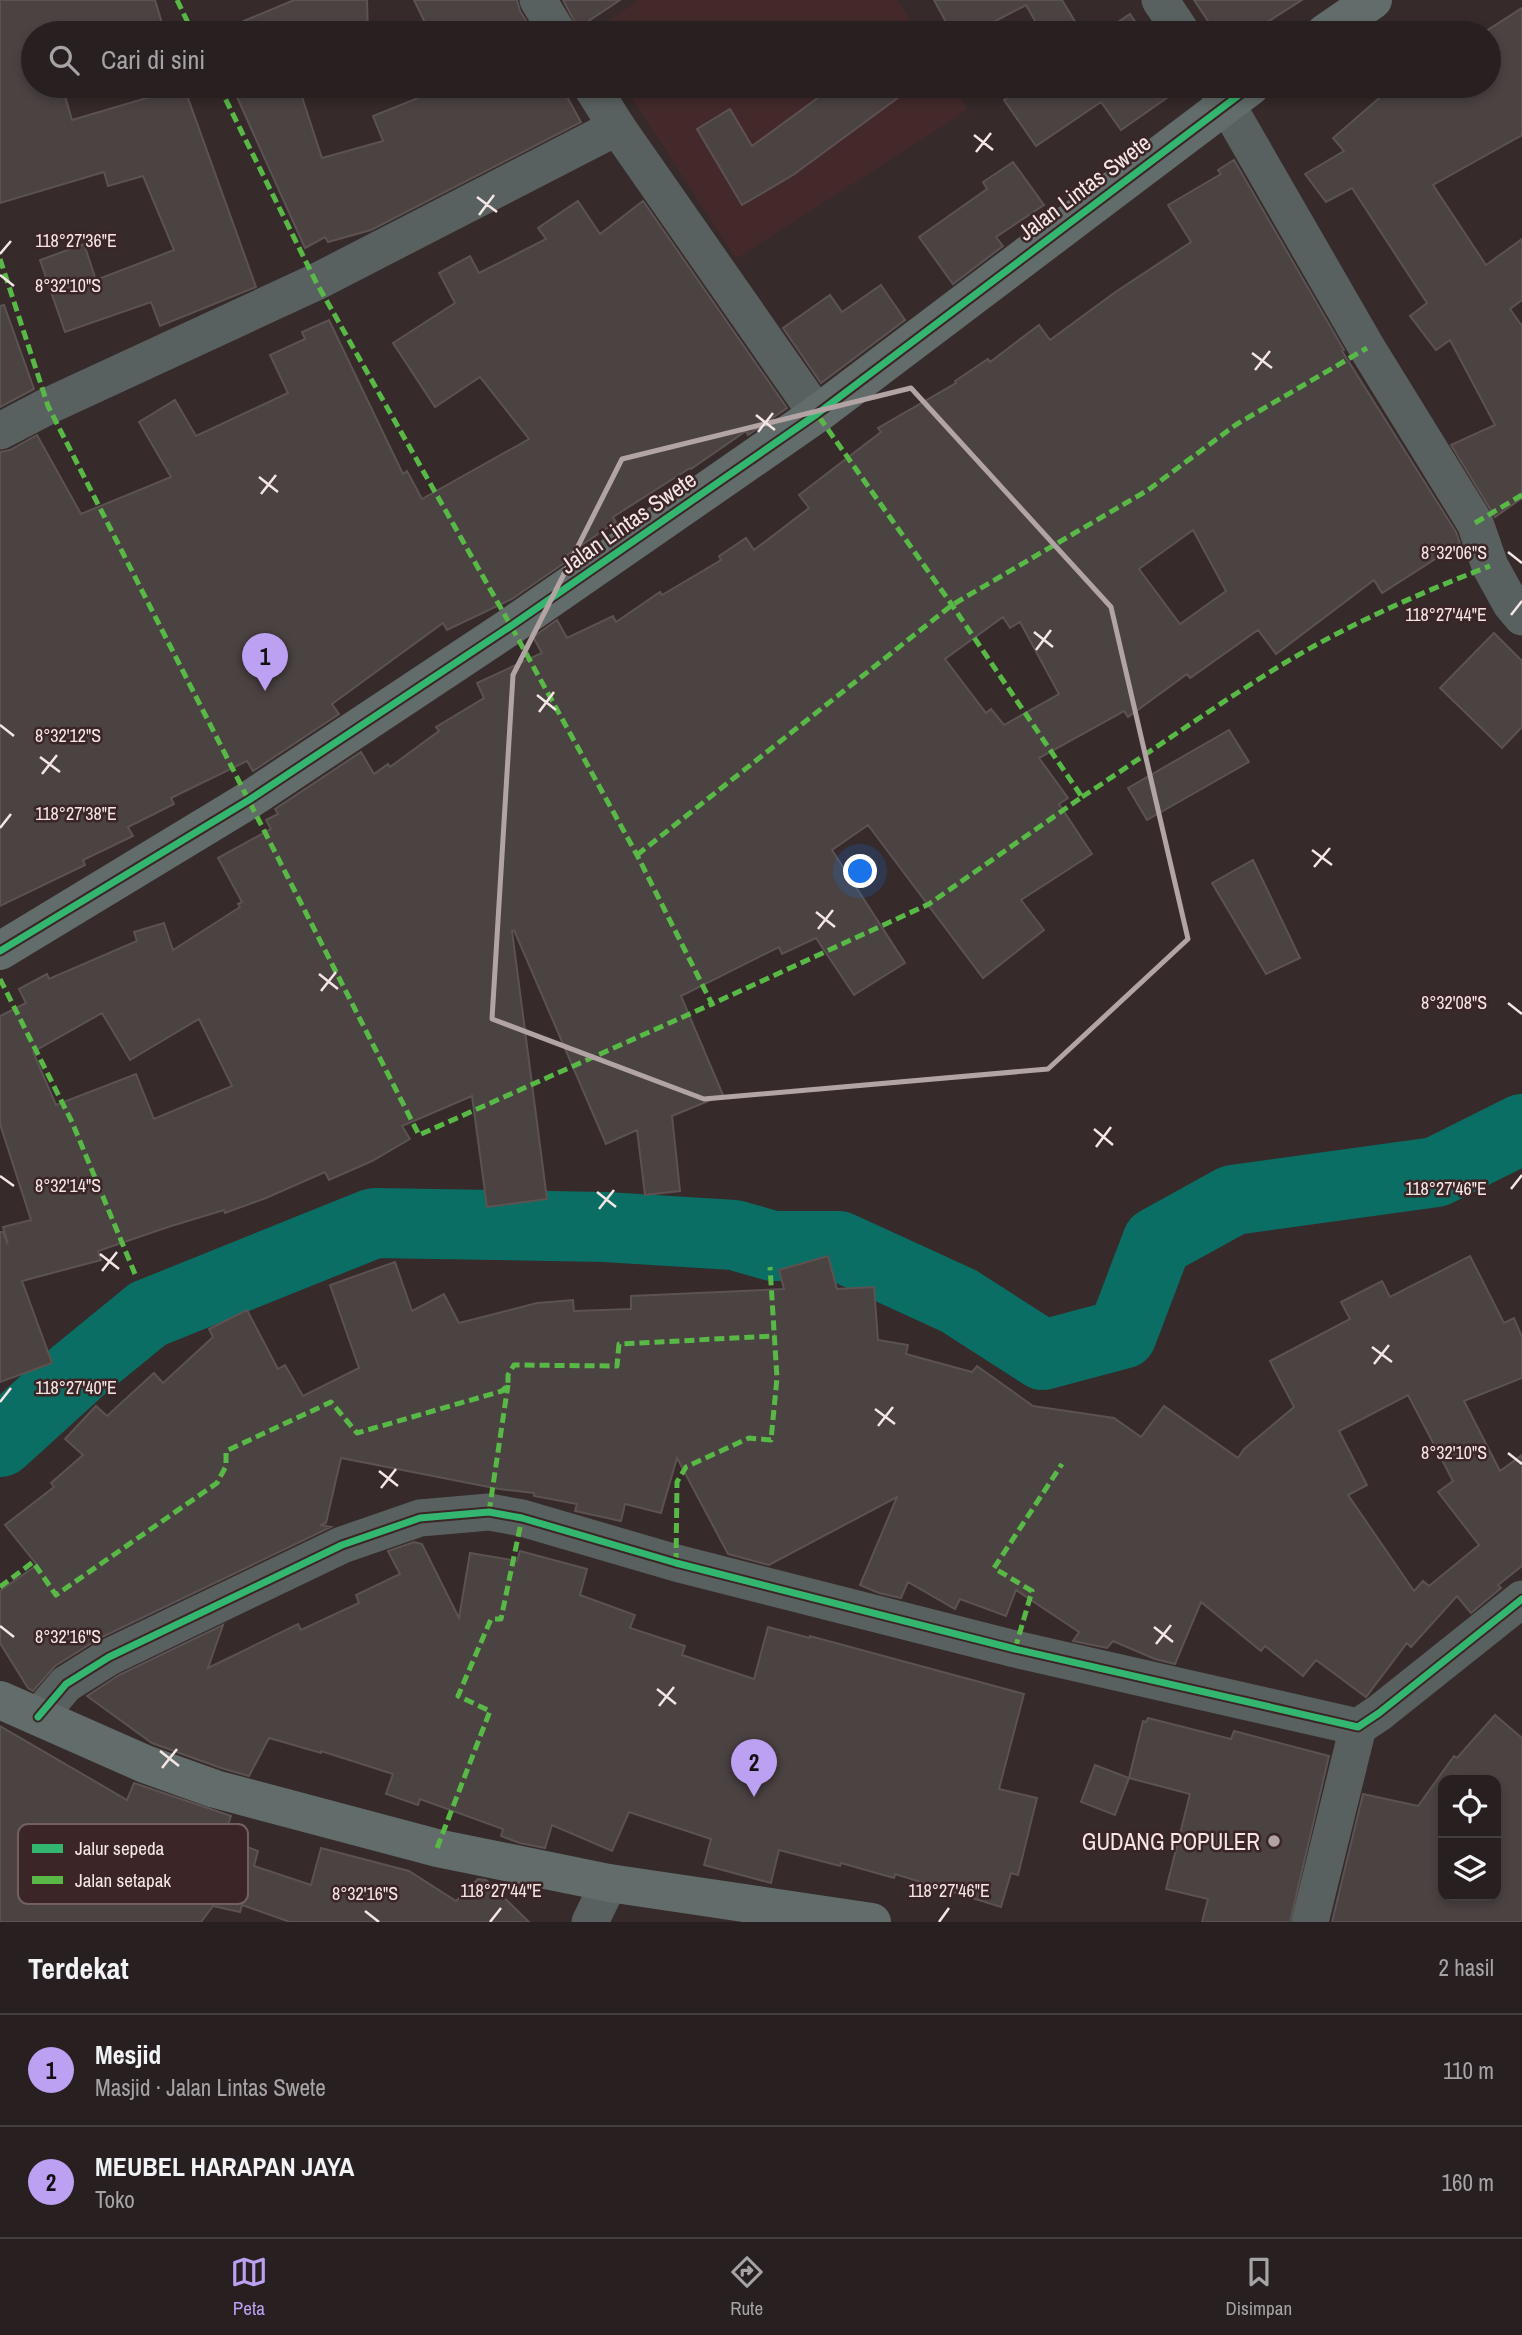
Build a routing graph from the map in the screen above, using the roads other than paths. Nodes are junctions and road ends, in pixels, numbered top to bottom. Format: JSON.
{"nodes":[{"id":1,"x":538,"y":0,"type":"edge"},
{"id":2,"x":1160,"y":0,"type":"edge"},
{"id":3,"x":1373,"y":0,"type":"edge"},
{"id":4,"x":551,"y":21,"type":"edge"},
{"id":5,"x":1174,"y":21,"type":"edge"},
{"id":6,"x":1342,"y":21,"type":"edge"},
{"id":7,"x":599,"y":98,"type":"edge"},
{"id":8,"x":1223,"y":98,"type":"edge"},
{"id":9,"x":1236,"y":98,"type":"edge"},
{"id":10,"x":617,"y":127,"type":"junction"},
{"id":11,"x":817,"y":414,"type":"junction"},
{"id":12,"x":0,"y":430,"type":"edge"},
{"id":13,"x":1522,"y":617,"type":"edge"},
{"id":14,"x":0,"y":951,"type":"edge"},
{"id":15,"x":1522,"y":1599,"type":"edge"},
{"id":16,"x":0,"y":1700,"type":"edge"},
{"id":17,"x":38,"y":1717,"type":"junction"},
{"id":18,"x":1358,"y":1727,"type":"junction"},
{"id":19,"x":609,"y":1883,"type":"junction"},
{"id":20,"x":590,"y":1922,"type":"edge"},
{"id":21,"x":872,"y":1922,"type":"edge"},
{"id":22,"x":1310,"y":1922,"type":"edge"}],
"edges":[{"from":1,"to":4,"type":"street"},
{"from":2,"to":5,"type":"street"},
{"from":3,"to":6,"type":"street"},
{"from":7,"to":10,"type":"street"},
{"from":8,"to":11,"type":"street","name":"Jalan Lintas Swete"},
{"from":9,"to":13,"type":"street"},
{"from":10,"to":11,"type":"street"},
{"from":10,"to":12,"type":"street"},
{"from":11,"to":14,"type":"street","name":"Jalan Lintas Swete"},
{"from":15,"to":18,"type":"street"},
{"from":16,"to":17,"type":"street"},
{"from":17,"to":18,"type":"street"},
{"from":17,"to":19,"type":"street"},
{"from":18,"to":22,"type":"street"},
{"from":19,"to":20,"type":"street"},
{"from":19,"to":21,"type":"street"}]}
